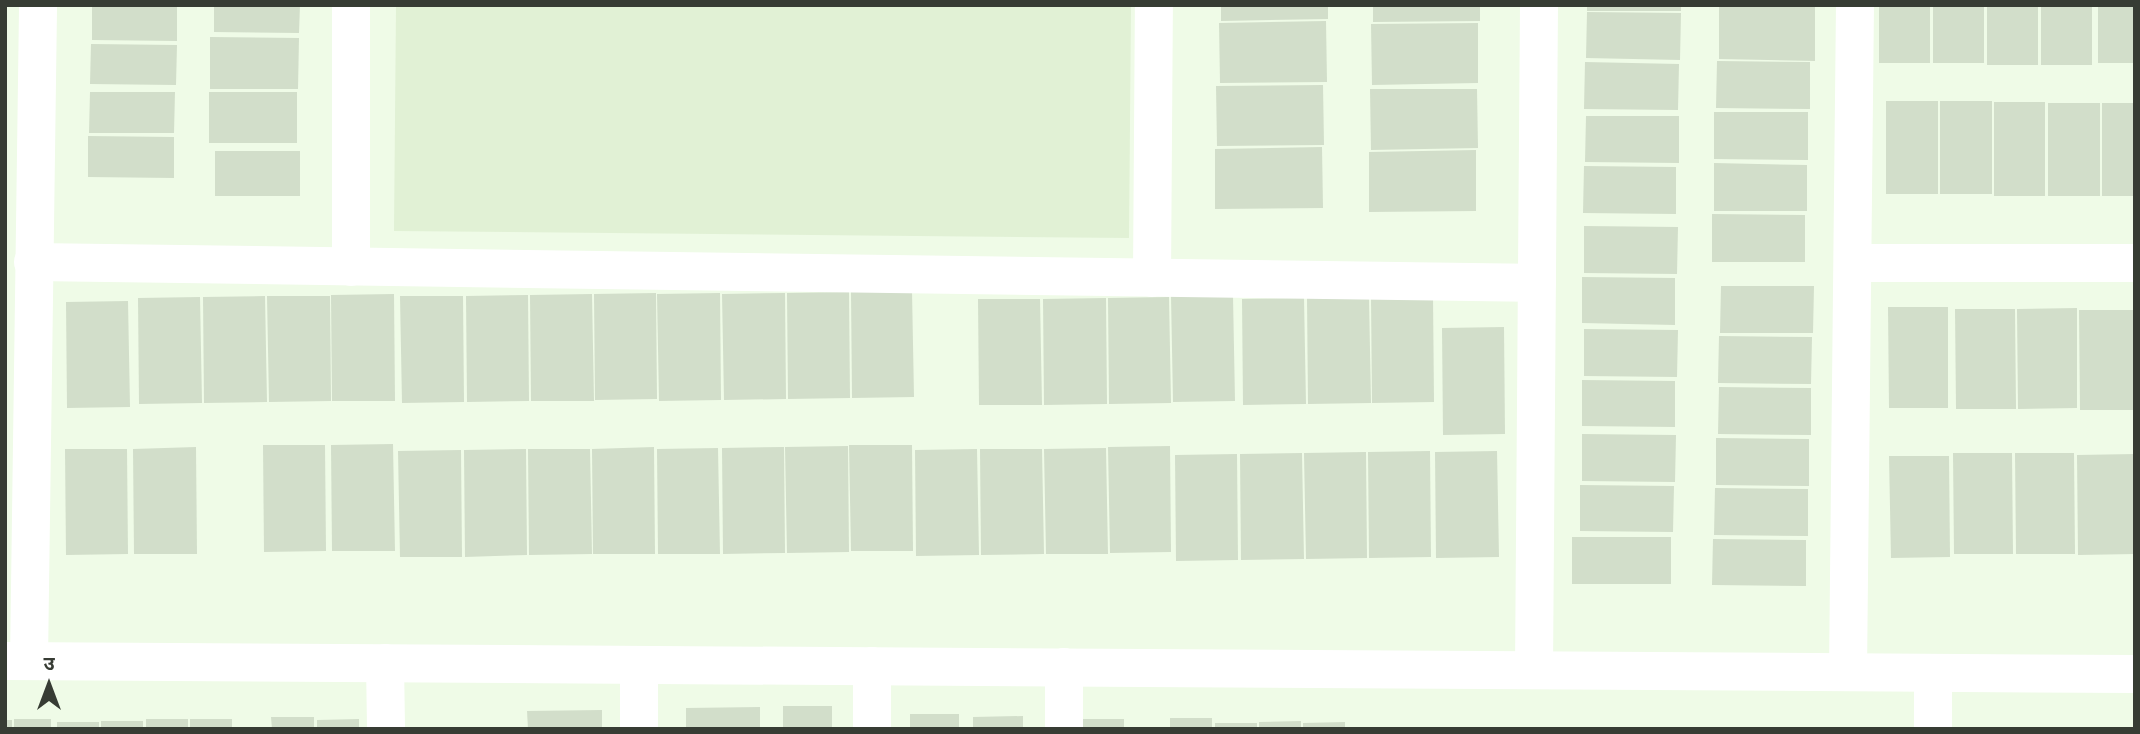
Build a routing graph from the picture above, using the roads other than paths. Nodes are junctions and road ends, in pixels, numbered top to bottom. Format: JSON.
{"nodes":[{"id":1,"x":38,"y":5,"type":"edge"},
{"id":2,"x":351,"y":5,"type":"edge"},
{"id":3,"x":1154,"y":5,"type":"edge"},
{"id":4,"x":1539,"y":5,"type":"edge"},
{"id":5,"x":1855,"y":5,"type":"edge"},
{"id":6,"x":33,"y":262,"type":"junction"},
{"id":7,"x":1853,"y":263,"type":"junction"},
{"id":8,"x":2135,"y":263,"type":"edge"},
{"id":9,"x":351,"y":267,"type":"junction"},
{"id":10,"x":1152,"y":278,"type":"junction"},
{"id":11,"x":1537,"y":283,"type":"junction"},
{"id":12,"x":17,"y":661,"type":"edge"},
{"id":13,"x":385,"y":663,"type":"junction"},
{"id":14,"x":639,"y":665,"type":"junction"},
{"id":15,"x":872,"y":666,"type":"junction"},
{"id":16,"x":1064,"y":667,"type":"junction"},
{"id":17,"x":1534,"y":670,"type":"junction"},
{"id":18,"x":1848,"y":672,"type":"junction"},
{"id":19,"x":1933,"y":673,"type":"junction"},
{"id":20,"x":2135,"y":674,"type":"edge"},
{"id":21,"x":386,"y":729,"type":"edge"},
{"id":22,"x":639,"y":729,"type":"edge"},
{"id":23,"x":872,"y":729,"type":"edge"},
{"id":24,"x":1064,"y":729,"type":"edge"},
{"id":25,"x":1933,"y":729,"type":"edge"}],
"edges":[{"from":1,"to":6,"type":"street"},
{"from":2,"to":9,"type":"street"},
{"from":3,"to":10,"type":"street"},
{"from":4,"to":11,"type":"street"},
{"from":5,"to":7,"type":"street"},
{"from":6,"to":9,"type":"street"},
{"from":6,"to":12,"type":"street"},
{"from":7,"to":8,"type":"street"},
{"from":7,"to":18,"type":"street"},
{"from":9,"to":10,"type":"street"},
{"from":10,"to":11,"type":"street"},
{"from":11,"to":17,"type":"street"},
{"from":12,"to":13,"type":"street"},
{"from":13,"to":14,"type":"street"},
{"from":13,"to":21,"type":"street"},
{"from":14,"to":15,"type":"street"},
{"from":14,"to":22,"type":"street"},
{"from":15,"to":16,"type":"street"},
{"from":15,"to":23,"type":"street"},
{"from":16,"to":17,"type":"street"},
{"from":16,"to":24,"type":"street"},
{"from":17,"to":18,"type":"street"},
{"from":18,"to":19,"type":"street"},
{"from":19,"to":20,"type":"street"},
{"from":19,"to":25,"type":"street"}]}
